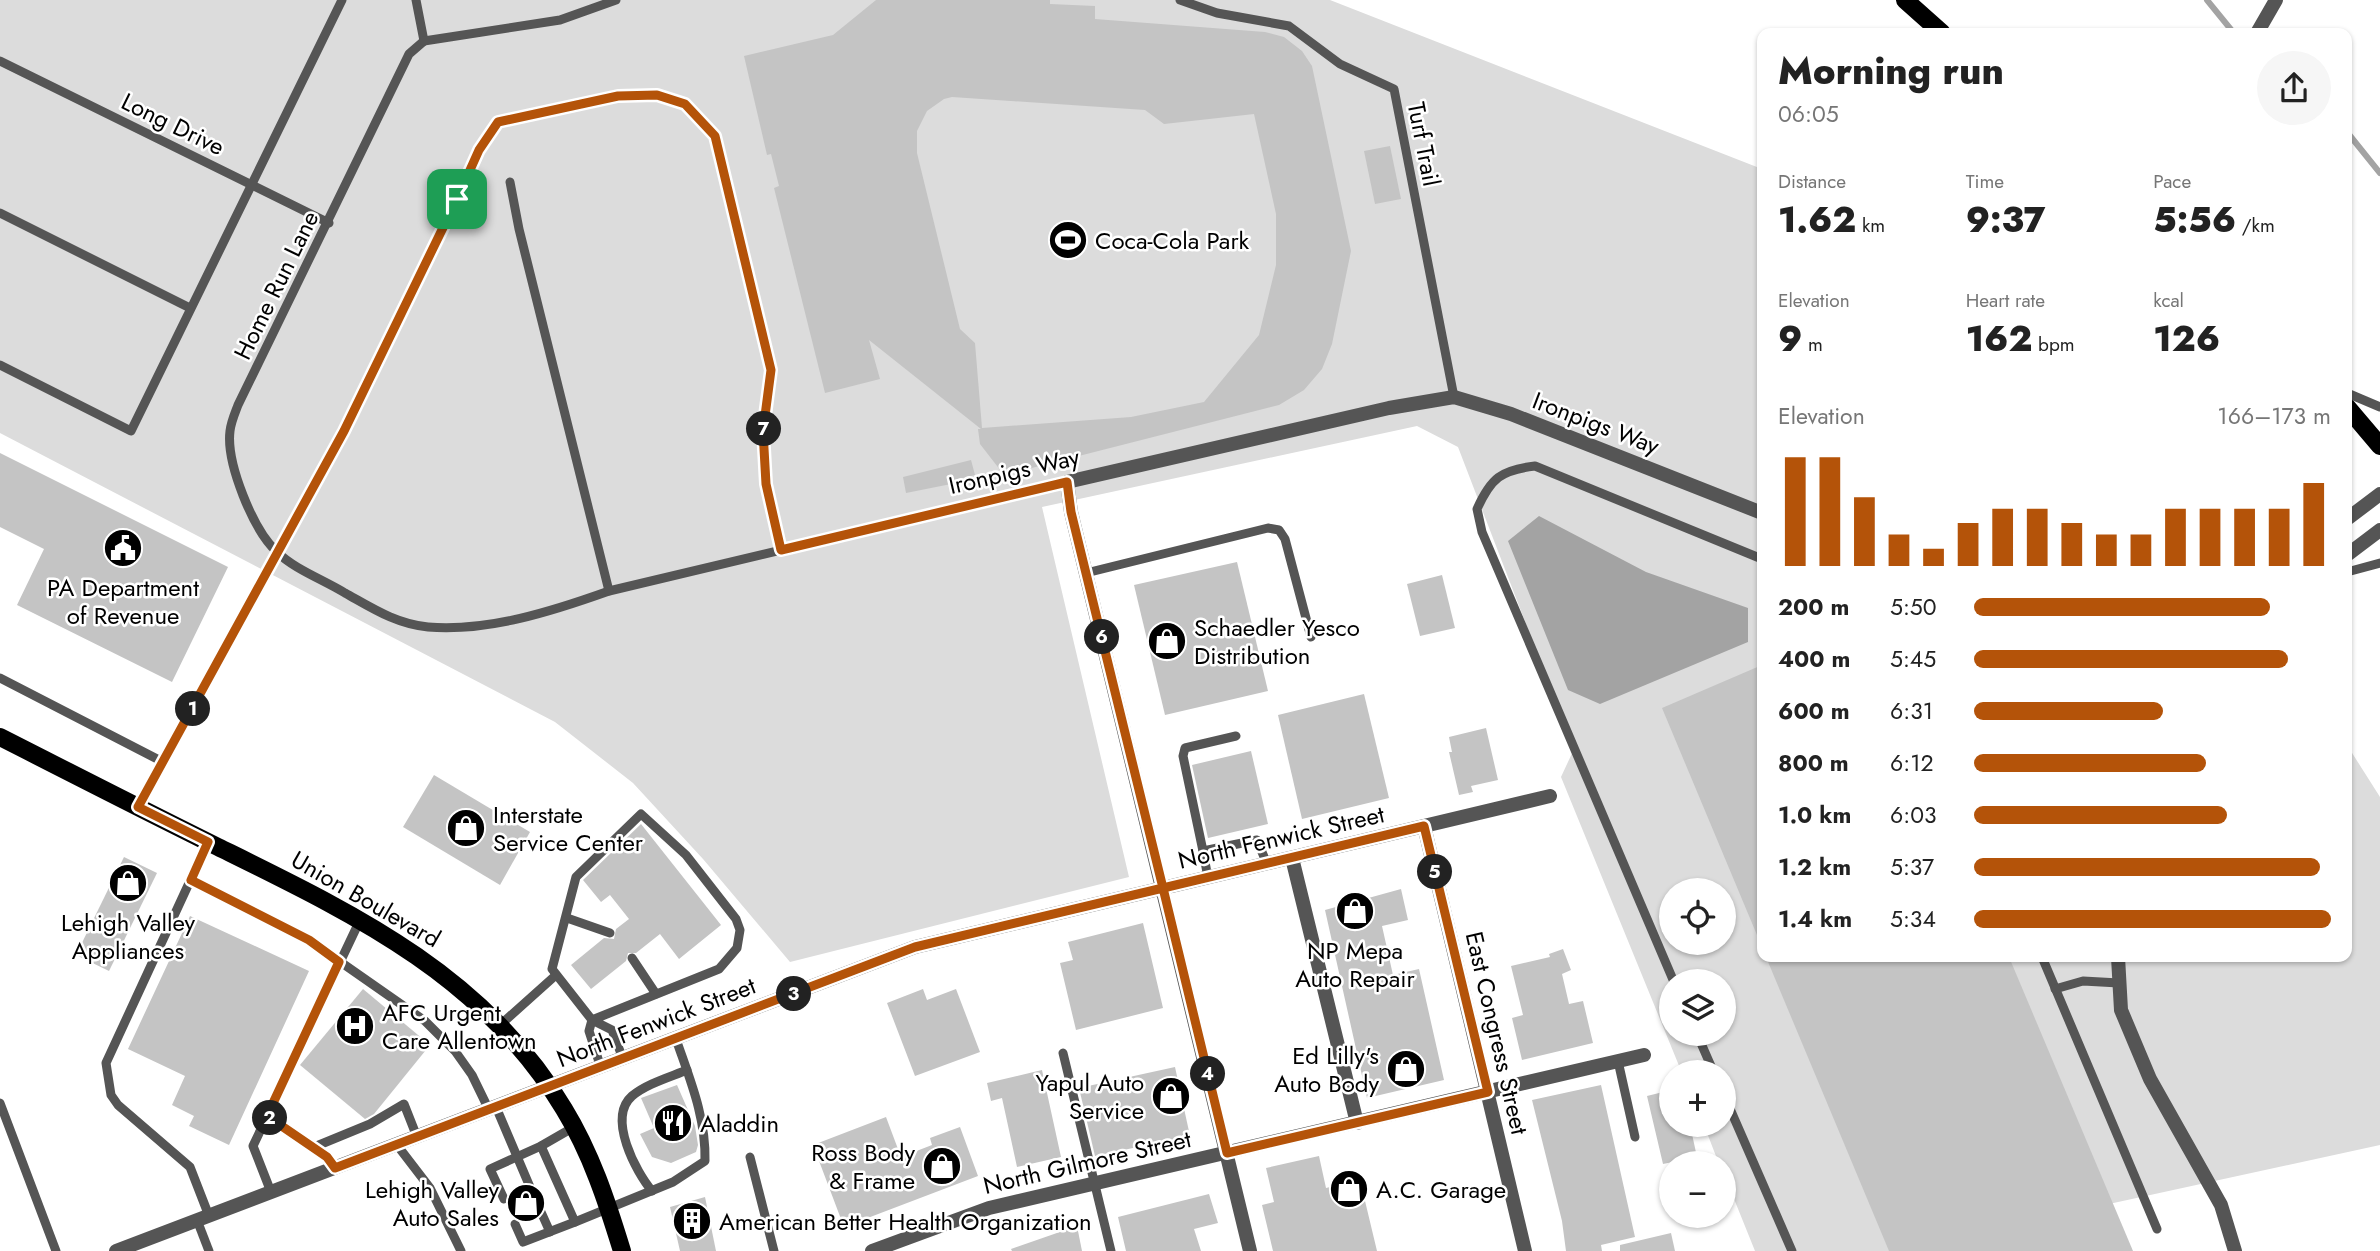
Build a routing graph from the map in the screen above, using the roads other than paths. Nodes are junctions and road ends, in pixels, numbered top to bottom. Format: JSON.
{"nodes":[{"id":1,"x":342,"y":0,"type":"edge"},
{"id":2,"x":416,"y":0,"type":"edge"},
{"id":3,"x":616,"y":0,"type":"edge"},
{"id":4,"x":1180,"y":0,"type":"edge"},
{"id":5,"x":1905,"y":0,"type":"edge"},
{"id":6,"x":2276,"y":0,"type":"edge"},
{"id":7,"x":1936,"y":28,"type":"edge"},
{"id":8,"x":2260,"y":28,"type":"edge"},
{"id":9,"x":424,"y":41,"type":"junction"},
{"id":10,"x":0,"y":61,"type":"edge"},
{"id":11,"x":510,"y":182,"type":"dead end"},
{"id":12,"x":250,"y":184,"type":"junction"},
{"id":13,"x":0,"y":213,"type":"edge"},
{"id":14,"x":329,"y":223,"type":"junction"},
{"id":15,"x":190,"y":309,"type":"junction"},
{"id":16,"x":0,"y":365,"type":"edge"},
{"id":17,"x":2352,"y":395,"type":"edge"},
{"id":18,"x":1454,"y":397,"type":"junction"},
{"id":19,"x":2380,"y":407,"type":"edge"},
{"id":20,"x":2352,"y":413,"type":"edge"},
{"id":21,"x":2380,"y":446,"type":"edge"},
{"id":22,"x":1067,"y":482,"type":"junction"},
{"id":23,"x":2380,"y":494,"type":"edge"},
{"id":24,"x":1757,"y":511,"type":"edge"},
{"id":25,"x":2352,"y":515,"type":"edge"},
{"id":26,"x":2380,"y":530,"type":"edge"},
{"id":27,"x":781,"y":550,"type":"junction"},
{"id":28,"x":2352,"y":551,"type":"edge"},
{"id":29,"x":278,"y":554,"type":"junction"},
{"id":30,"x":1757,"y":557,"type":"edge"},
{"id":31,"x":2380,"y":564,"type":"edge"},
{"id":32,"x":2352,"y":571,"type":"edge"},
{"id":33,"x":1086,"y":573,"type":"junction"},
{"id":34,"x":609,"y":591,"type":"junction"},
{"id":35,"x":1311,"y":637,"type":"dead end"},
{"id":36,"x":0,"y":678,"type":"edge"},
{"id":37,"x":1236,"y":736,"type":"dead end"},
{"id":38,"x":0,"y":737,"type":"edge"},
{"id":39,"x":163,"y":762,"type":"junction"},
{"id":40,"x":1550,"y":796,"type":"dead end"},
{"id":41,"x":138,"y":807,"type":"junction"},
{"id":42,"x":1424,"y":826,"type":"junction"},
{"id":43,"x":208,"y":842,"type":"junction"},
{"id":44,"x":1203,"y":851,"type":"junction"},
{"id":45,"x":1292,"y":858,"type":"junction"},
{"id":46,"x":1267,"y":864,"type":"junction"},
{"id":47,"x":1208,"y":878,"type":"junction"},
{"id":48,"x":191,"y":880,"type":"junction"},
{"id":49,"x":1163,"y":888,"type":"junction"},
{"id":50,"x":567,"y":918,"type":"junction"},
{"id":51,"x":360,"y":920,"type":"junction"},
{"id":52,"x":610,"y":933,"type":"dead end"},
{"id":53,"x":632,"y":958,"type":"dead end"},
{"id":54,"x":339,"y":962,"type":"junction"},
{"id":55,"x":2044,"y":962,"type":"edge"},
{"id":56,"x":2118,"y":962,"type":"edge"},
{"id":57,"x":1668,"y":969,"type":"edge"},
{"id":58,"x":556,"y":975,"type":"junction"},
{"id":59,"x":2119,"y":983,"type":"junction"},
{"id":60,"x":2055,"y":989,"type":"junction"},
{"id":61,"x":656,"y":995,"type":"junction"},
{"id":62,"x":592,"y":1020,"type":"junction"},
{"id":63,"x":499,"y":1026,"type":"junction"},
{"id":64,"x":676,"y":1039,"type":"junction"},
{"id":65,"x":1063,"y":1053,"type":"dead end"},
{"id":66,"x":1644,"y":1055,"type":"dead end"},
{"id":67,"x":623,"y":1059,"type":"junction"},
{"id":68,"x":1618,"y":1061,"type":"junction"},
{"id":69,"x":601,"y":1068,"type":"junction"},
{"id":70,"x":687,"y":1070,"type":"junction"},
{"id":71,"x":550,"y":1087,"type":"junction"},
{"id":72,"x":1488,"y":1092,"type":"junction"},
{"id":73,"x":0,"y":1103,"type":"edge"},
{"id":74,"x":493,"y":1109,"type":"junction"},
{"id":75,"x":267,"y":1116,"type":"junction"},
{"id":76,"x":1357,"y":1123,"type":"junction"},
{"id":77,"x":1736,"y":1123,"type":"edge"},
{"id":78,"x":574,"y":1127,"type":"junction"},
{"id":79,"x":417,"y":1137,"type":"junction"},
{"id":80,"x":1635,"y":1137,"type":"dead end"},
{"id":81,"x":397,"y":1145,"type":"junction"},
{"id":82,"x":541,"y":1146,"type":"junction"},
{"id":83,"x":314,"y":1147,"type":"junction"},
{"id":84,"x":1227,"y":1153,"type":"junction"},
{"id":85,"x":518,"y":1157,"type":"junction"},
{"id":86,"x":750,"y":1157,"type":"dead end"},
{"id":87,"x":335,"y":1168,"type":"junction"},
{"id":88,"x":1094,"y":1183,"type":"junction"},
{"id":89,"x":530,"y":1187,"type":"dead end"},
{"id":90,"x":652,"y":1191,"type":"junction"},
{"id":91,"x":271,"y":1192,"type":"junction"},
{"id":92,"x":504,"y":1199,"type":"dead end"},
{"id":93,"x":609,"y":1209,"type":"junction"},
{"id":94,"x":541,"y":1212,"type":"dead end"},
{"id":95,"x":203,"y":1218,"type":"junction"},
{"id":96,"x":575,"y":1222,"type":"junction"},
{"id":97,"x":515,"y":1224,"type":"dead end"},
{"id":98,"x":2157,"y":1229,"type":"dead end"},
{"id":99,"x":550,"y":1232,"type":"junction"},
{"id":100,"x":56,"y":1251,"type":"edge"},
{"id":101,"x":116,"y":1251,"type":"edge"},
{"id":102,"x":209,"y":1251,"type":"edge"},
{"id":103,"x":461,"y":1251,"type":"edge"},
{"id":104,"x":622,"y":1251,"type":"edge"},
{"id":105,"x":774,"y":1251,"type":"edge"},
{"id":106,"x":872,"y":1251,"type":"edge"},
{"id":107,"x":1111,"y":1251,"type":"edge"},
{"id":108,"x":1250,"y":1251,"type":"edge"},
{"id":109,"x":1525,"y":1251,"type":"edge"},
{"id":110,"x":1791,"y":1251,"type":"edge"},
{"id":111,"x":2235,"y":1251,"type":"edge"}],
"edges":[{"from":1,"to":12,"type":"lane"},
{"from":2,"to":9,"type":"lane"},
{"from":3,"to":9,"type":"lane"},
{"from":4,"to":18,"type":"lane","name":"Turf Trail"},
{"from":5,"to":7,"type":"main road"},
{"from":6,"to":8,"type":"street"},
{"from":9,"to":14,"type":"lane","name":"Home Run Lane"},
{"from":10,"to":12,"type":"lane","name":"Long Drive"},
{"from":11,"to":34,"type":"lane"},
{"from":12,"to":14,"type":"lane","name":"Long Drive"},
{"from":12,"to":15,"type":"lane"},
{"from":13,"to":15,"type":"lane"},
{"from":14,"to":29,"type":"lane","name":"Home Run Lane"},
{"from":15,"to":16,"type":"lane"},
{"from":17,"to":19,"type":"lane"},
{"from":18,"to":22,"type":"street","name":"Ironpigs Way"},
{"from":18,"to":24,"type":"street","name":"Ironpigs Way"},
{"from":20,"to":21,"type":"main road"},
{"from":22,"to":27,"type":"lane","name":"Ironpigs Way"},
{"from":22,"to":33,"type":"street"},
{"from":23,"to":25,"type":"street"},
{"from":26,"to":28,"type":"street"},
{"from":27,"to":29,"type":"lane"},
{"from":27,"to":34,"type":"lane","name":"Ironpigs Way"},
{"from":29,"to":34,"type":"lane","name":"Ironpigs Way"},
{"from":29,"to":39,"type":"lane"},
{"from":30,"to":57,"type":"lane"},
{"from":31,"to":32,"type":"lane"},
{"from":33,"to":35,"type":"lane"},
{"from":33,"to":49,"type":"street"},
{"from":36,"to":39,"type":"lane"},
{"from":37,"to":44,"type":"lane"},
{"from":38,"to":41,"type":"main road","name":"Union Boulevard"},
{"from":39,"to":41,"type":"lane"},
{"from":40,"to":42,"type":"street","name":"North Fenwick Street"},
{"from":41,"to":43,"type":"main road","name":"Union Boulevard"},
{"from":42,"to":45,"type":"street","name":"North Fenwick Street"},
{"from":42,"to":72,"type":"street","name":"East Congress Street"},
{"from":43,"to":48,"type":"lane"},
{"from":43,"to":51,"type":"main road","name":"Union Boulevard"},
{"from":44,"to":46,"type":"lane"},
{"from":44,"to":47,"type":"lane"},
{"from":45,"to":46,"type":"street","name":"North Fenwick Street"},
{"from":45,"to":76,"type":"street"},
{"from":46,"to":47,"type":"street","name":"North Fenwick Street"},
{"from":47,"to":49,"type":"street","name":"North Fenwick Street"},
{"from":48,"to":54,"type":"lane"},
{"from":48,"to":95,"type":"lane"},
{"from":49,"to":64,"type":"street","name":"North Fenwick Street"},
{"from":49,"to":84,"type":"street"},
{"from":50,"to":52,"type":"lane"},
{"from":50,"to":58,"type":"lane"},
{"from":50,"to":61,"type":"lane"},
{"from":51,"to":54,"type":"lane"},
{"from":51,"to":63,"type":"main road","name":"Union Boulevard"},
{"from":53,"to":61,"type":"lane"},
{"from":54,"to":74,"type":"lane"},
{"from":54,"to":75,"type":"lane"},
{"from":55,"to":60,"type":"lane"},
{"from":56,"to":59,"type":"street"},
{"from":58,"to":62,"type":"lane"},
{"from":58,"to":63,"type":"lane"},
{"from":59,"to":60,"type":"lane"},
{"from":59,"to":111,"type":"street"},
{"from":60,"to":98,"type":"lane"},
{"from":61,"to":62,"type":"lane"},
{"from":62,"to":67,"type":"lane"},
{"from":62,"to":69,"type":"lane"},
{"from":63,"to":71,"type":"main road","name":"Union Boulevard"},
{"from":64,"to":67,"type":"street","name":"North Fenwick Street"},
{"from":64,"to":70,"type":"lane"},
{"from":65,"to":88,"type":"lane"},
{"from":66,"to":68,"type":"street","name":"North Gilmore Street"},
{"from":67,"to":69,"type":"street","name":"North Fenwick Street"},
{"from":68,"to":72,"type":"street","name":"North Gilmore Street"},
{"from":68,"to":80,"type":"lane"},
{"from":69,"to":71,"type":"street","name":"North Fenwick Street"},
{"from":70,"to":90,"type":"lane"},
{"from":70,"to":90,"type":"lane"},
{"from":71,"to":74,"type":"street","name":"North Fenwick Street"},
{"from":71,"to":78,"type":"main road","name":"Union Boulevard"},
{"from":72,"to":76,"type":"street","name":"North Gilmore Street"},
{"from":72,"to":109,"type":"street","name":"East Congress Street"},
{"from":73,"to":100,"type":"lane"},
{"from":74,"to":79,"type":"street","name":"North Fenwick Street"},
{"from":74,"to":85,"type":"lane"},
{"from":75,"to":83,"type":"lane"},
{"from":75,"to":91,"type":"lane"},
{"from":76,"to":84,"type":"street","name":"North Gilmore Street"},
{"from":77,"to":110,"type":"lane"},
{"from":78,"to":82,"type":"lane"},
{"from":78,"to":93,"type":"main road","name":"Union Boulevard"},
{"from":79,"to":81,"type":"street","name":"North Fenwick Street"},
{"from":79,"to":83,"type":"lane"},
{"from":81,"to":87,"type":"street","name":"North Fenwick Street"},
{"from":81,"to":103,"type":"lane"},
{"from":82,"to":85,"type":"lane"},
{"from":82,"to":96,"type":"lane"},
{"from":83,"to":87,"type":"lane"},
{"from":84,"to":88,"type":"street","name":"North Gilmore Street"},
{"from":84,"to":108,"type":"street"},
{"from":85,"to":89,"type":"lane"},
{"from":85,"to":92,"type":"lane"},
{"from":86,"to":105,"type":"lane"},
{"from":87,"to":91,"type":"street","name":"North Fenwick Street"},
{"from":88,"to":106,"type":"street","name":"North Gilmore Street"},
{"from":88,"to":107,"type":"lane"},
{"from":90,"to":93,"type":"lane"},
{"from":91,"to":95,"type":"street","name":"North Fenwick Street"},
{"from":93,"to":96,"type":"lane"},
{"from":93,"to":104,"type":"main road","name":"Union Boulevard"},
{"from":94,"to":99,"type":"lane"},
{"from":95,"to":101,"type":"street","name":"North Fenwick Street"},
{"from":95,"to":102,"type":"lane"},
{"from":96,"to":99,"type":"lane"},
{"from":97,"to":99,"type":"lane"}]}
